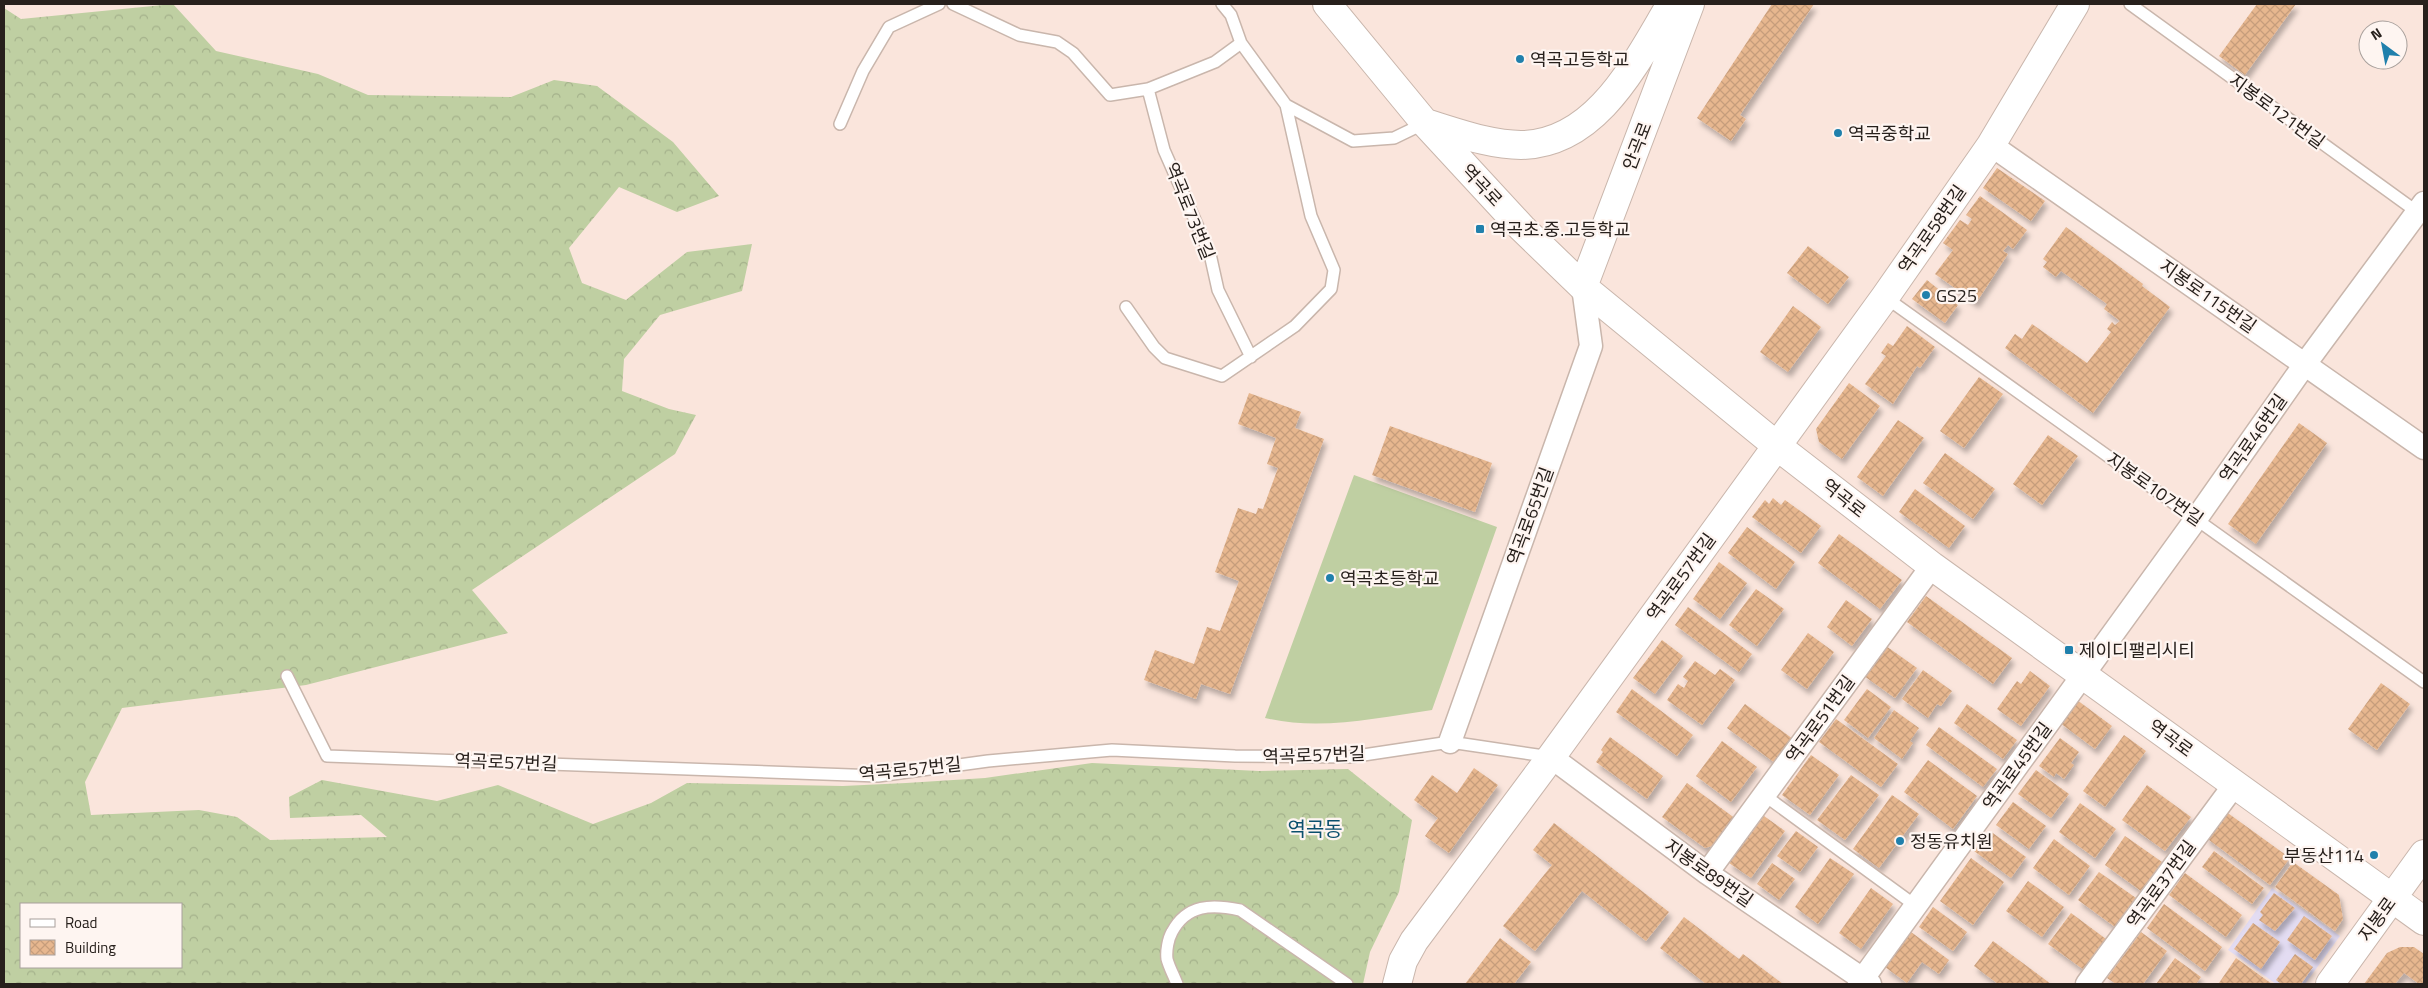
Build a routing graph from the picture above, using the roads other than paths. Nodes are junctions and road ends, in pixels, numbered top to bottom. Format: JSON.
{"nodes":[{"id":1,"x":939,"y":4,"type":"edge"},
{"id":2,"x":952,"y":4,"type":"edge"},
{"id":3,"x":1222,"y":4,"type":"edge"},
{"id":4,"x":1328,"y":4,"type":"edge"},
{"id":5,"x":1671,"y":4,"type":"edge"},
{"id":6,"x":1690,"y":4,"type":"edge"},
{"id":7,"x":2076,"y":4,"type":"edge"},
{"id":8,"x":2130,"y":4,"type":"edge"},
{"id":9,"x":1241,"y":43,"type":"junction"},
{"id":10,"x":1148,"y":89,"type":"junction"},
{"id":11,"x":1286,"y":105,"type":"junction"},
{"id":12,"x":1425,"y":123,"type":"junction"},
{"id":13,"x":840,"y":124,"type":"dead end"},
{"id":14,"x":1991,"y":145,"type":"junction"},
{"id":15,"x":2422,"y":211,"type":"edge"},
{"id":16,"x":1584,"y":287,"type":"junction"},
{"id":17,"x":1884,"y":297,"type":"junction"},
{"id":18,"x":1126,"y":307,"type":"dead end"},
{"id":19,"x":1252,"y":357,"type":"junction"},
{"id":20,"x":2305,"y":364,"type":"junction"},
{"id":21,"x":1777,"y":446,"type":"junction"},
{"id":22,"x":2424,"y":448,"type":"edge"},
{"id":23,"x":2196,"y":519,"type":"junction"},
{"id":24,"x":1932,"y":566,"type":"junction"},
{"id":25,"x":2084,"y":675,"type":"junction"},
{"id":26,"x":287,"y":676,"type":"dead end"},
{"id":27,"x":2424,"y":682,"type":"edge"},
{"id":28,"x":1450,"y":742,"type":"junction"},
{"id":29,"x":1551,"y":757,"type":"junction"},
{"id":30,"x":2235,"y":784,"type":"junction"},
{"id":31,"x":1764,"y":795,"type":"junction"},
{"id":32,"x":2424,"y":854,"type":"edge"},
{"id":33,"x":1707,"y":874,"type":"junction"},
{"id":34,"x":2392,"y":898,"type":"junction"},
{"id":35,"x":1916,"y":906,"type":"junction"},
{"id":36,"x":2424,"y":921,"type":"edge"},
{"id":37,"x":1864,"y":983,"type":"edge"},
{"id":38,"x":1178,"y":984,"type":"edge"},
{"id":39,"x":1348,"y":984,"type":"edge"},
{"id":40,"x":1397,"y":984,"type":"edge"},
{"id":41,"x":2087,"y":984,"type":"edge"},
{"id":42,"x":2330,"y":984,"type":"edge"}],
"edges":[{"from":1,"to":13,"type":"lane"},
{"from":2,"to":10,"type":"lane"},
{"from":3,"to":9,"type":"lane"},
{"from":4,"to":12,"type":"street","name":"역곡로"},
{"from":5,"to":12,"type":"street"},
{"from":6,"to":16,"type":"street","name":"안곡로"},
{"from":7,"to":14,"type":"street","name":"역곡로58번길"},
{"from":8,"to":15,"type":"lane","name":"지봉로121번길"},
{"from":9,"to":10,"type":"lane"},
{"from":9,"to":11,"type":"lane"},
{"from":10,"to":19,"type":"lane","name":"역곡로73번길"},
{"from":11,"to":12,"type":"lane"},
{"from":11,"to":19,"type":"lane"},
{"from":12,"to":16,"type":"street","name":"역곡로"},
{"from":14,"to":17,"type":"street","name":"역곡로58번길"},
{"from":14,"to":20,"type":"street","name":"지봉로115번길"},
{"from":15,"to":20,"type":"street","name":"역곡로46번길"},
{"from":16,"to":21,"type":"street","name":"역곡로"},
{"from":16,"to":28,"type":"street","name":"역곡로65번길"},
{"from":17,"to":21,"type":"street","name":"역곡로58번길"},
{"from":17,"to":23,"type":"lane","name":"지봉로107번길"},
{"from":18,"to":19,"type":"lane"},
{"from":20,"to":22,"type":"street","name":"지봉로115번길"},
{"from":20,"to":23,"type":"street","name":"역곡로46번길"},
{"from":21,"to":24,"type":"street","name":"역곡로"},
{"from":21,"to":29,"type":"street","name":"역곡로57번길"},
{"from":23,"to":25,"type":"street","name":"역곡로46번길"},
{"from":23,"to":27,"type":"lane","name":"지봉로107번길"},
{"from":24,"to":25,"type":"street","name":"역곡로"},
{"from":24,"to":31,"type":"street","name":"역곡로51번길"},
{"from":25,"to":30,"type":"street","name":"역곡로"},
{"from":25,"to":35,"type":"street","name":"역곡로45번길"},
{"from":26,"to":28,"type":"lane","name":"역곡로57번길"},
{"from":28,"to":29,"type":"lane","name":"역곡로57번길"},
{"from":29,"to":33,"type":"street","name":"지봉로89번길"},
{"from":29,"to":40,"type":"street","name":"역곡로57번길"},
{"from":30,"to":34,"type":"street","name":"역곡로"},
{"from":30,"to":41,"type":"street","name":"역곡로37번길"},
{"from":31,"to":33,"type":"street","name":"역곡로51번길"},
{"from":31,"to":35,"type":"lane"},
{"from":32,"to":34,"type":"street","name":"지봉로"},
{"from":33,"to":37,"type":"street","name":"지봉로89번길"},
{"from":34,"to":36,"type":"street","name":"역곡로"},
{"from":34,"to":42,"type":"street","name":"지봉로"},
{"from":35,"to":37,"type":"street","name":"역곡로45번길"},
{"from":38,"to":39,"type":"lane"}]}
